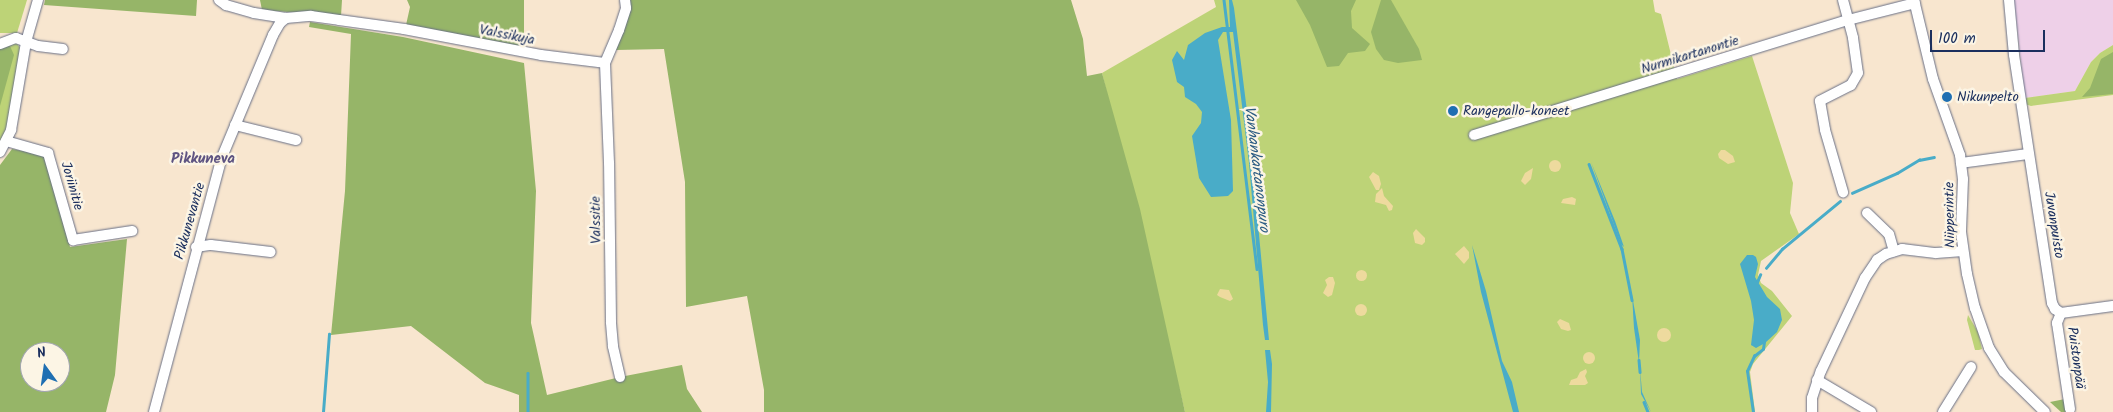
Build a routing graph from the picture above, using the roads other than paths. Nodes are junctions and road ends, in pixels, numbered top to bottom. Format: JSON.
{"nodes":[{"id":1,"x":38,"y":0,"type":"edge"},
{"id":2,"x":219,"y":0,"type":"edge"},
{"id":3,"x":625,"y":0,"type":"edge"},
{"id":4,"x":1843,"y":0,"type":"edge"},
{"id":5,"x":2009,"y":0,"type":"edge"},
{"id":6,"x":1915,"y":1,"type":"edge"},
{"id":7,"x":286,"y":18,"type":"junction"},
{"id":8,"x":1848,"y":20,"type":"junction"},
{"id":9,"x":26,"y":42,"type":"junction"},
{"id":10,"x":0,"y":44,"type":"edge"},
{"id":11,"x":63,"y":49,"type":"dead end"},
{"id":12,"x":605,"y":63,"type":"junction"},
{"id":13,"x":235,"y":125,"type":"junction"},
{"id":14,"x":1474,"y":135,"type":"dead end"},
{"id":15,"x":296,"y":140,"type":"dead end"},
{"id":16,"x":6,"y":141,"type":"junction"},
{"id":17,"x":0,"y":152,"type":"edge"},
{"id":18,"x":2028,"y":154,"type":"junction"},
{"id":19,"x":1961,"y":163,"type":"junction"},
{"id":20,"x":1844,"y":192,"type":"dead end"},
{"id":21,"x":1867,"y":212,"type":"dead end"},
{"id":22,"x":132,"y":231,"type":"dead end"},
{"id":23,"x":196,"y":247,"type":"junction"},
{"id":24,"x":1963,"y":250,"type":"junction"},
{"id":25,"x":1894,"y":251,"type":"junction"},
{"id":26,"x":271,"y":252,"type":"dead end"},
{"id":27,"x":2113,"y":306,"type":"edge"},
{"id":28,"x":2061,"y":313,"type":"junction"},
{"id":29,"x":1971,"y":368,"type":"dead end"},
{"id":30,"x":620,"y":377,"type":"dead end"},
{"id":31,"x":1817,"y":380,"type":"junction"},
{"id":32,"x":2070,"y":409,"type":"dead end"},
{"id":33,"x":154,"y":412,"type":"edge"},
{"id":34,"x":1812,"y":412,"type":"edge"},
{"id":35,"x":1871,"y":412,"type":"edge"},
{"id":36,"x":1943,"y":412,"type":"edge"},
{"id":37,"x":2045,"y":412,"type":"edge"}],
"edges":[{"from":1,"to":9,"type":"street"},
{"from":2,"to":7,"type":"street","name":"Valssikuja"},
{"from":3,"to":12,"type":"street"},
{"from":4,"to":8,"type":"street"},
{"from":5,"to":18,"type":"street","name":"Juvanpuisto"},
{"from":6,"to":8,"type":"street","name":"Nurmikartanontie"},
{"from":6,"to":19,"type":"street","name":"Niipperintie"},
{"from":7,"to":12,"type":"street","name":"Valssikuja"},
{"from":7,"to":13,"type":"street","name":"Pikkunevantie"},
{"from":8,"to":14,"type":"street","name":"Nurmikartanontie"},
{"from":8,"to":20,"type":"street"},
{"from":9,"to":10,"type":"street"},
{"from":9,"to":11,"type":"street"},
{"from":9,"to":16,"type":"street"},
{"from":12,"to":30,"type":"street","name":"Valssitie"},
{"from":13,"to":15,"type":"street"},
{"from":13,"to":23,"type":"street","name":"Pikkunevantie"},
{"from":16,"to":17,"type":"street"},
{"from":16,"to":22,"type":"street","name":"Joriinitie"},
{"from":18,"to":19,"type":"street"},
{"from":18,"to":28,"type":"street","name":"Juvanpuisto"},
{"from":19,"to":24,"type":"street","name":"Niipperintie"},
{"from":21,"to":25,"type":"street"},
{"from":23,"to":26,"type":"street"},
{"from":23,"to":33,"type":"street","name":"Pikkunevantie"},
{"from":24,"to":25,"type":"street"},
{"from":24,"to":37,"type":"street","name":"Niipperintie"},
{"from":25,"to":31,"type":"street"},
{"from":27,"to":28,"type":"street"},
{"from":28,"to":32,"type":"street","name":"Puistonpää"},
{"from":29,"to":36,"type":"street"},
{"from":31,"to":34,"type":"street"},
{"from":31,"to":35,"type":"street"}]}
